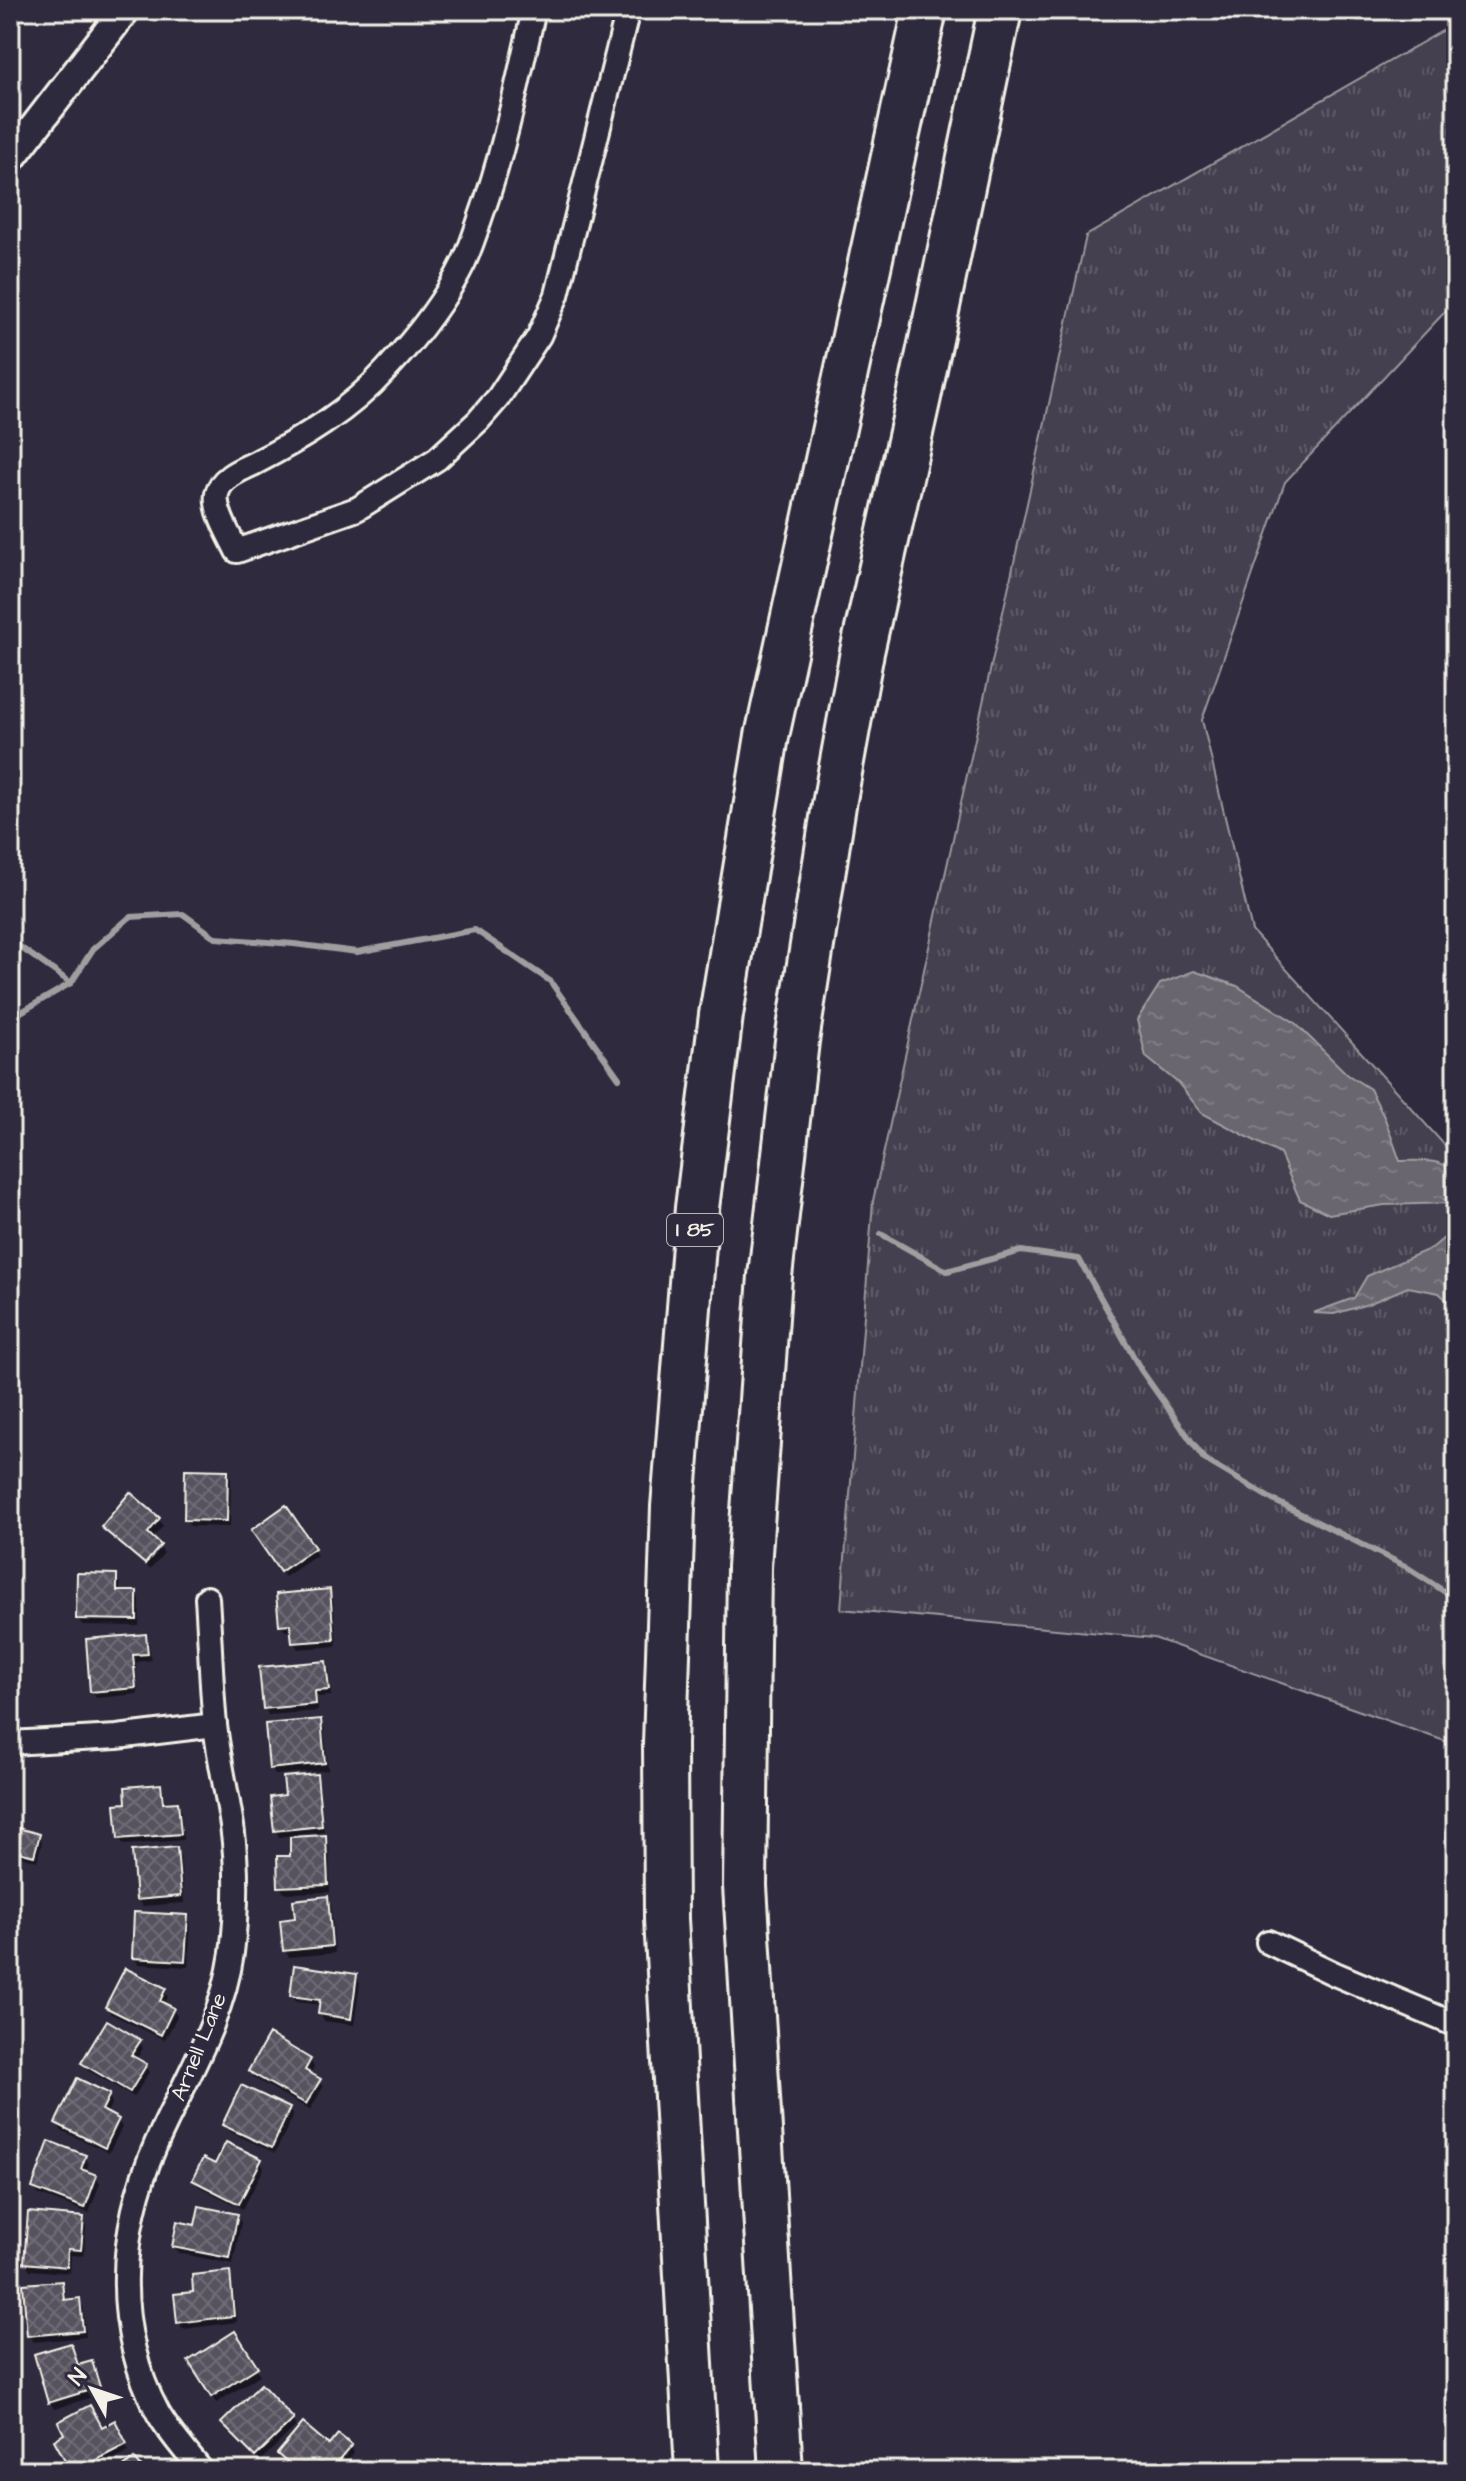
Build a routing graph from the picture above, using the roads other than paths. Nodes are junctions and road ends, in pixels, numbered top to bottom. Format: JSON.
{"nodes":[{"id":1,"x":125,"y":10,"type":"edge"},
{"id":2,"x":534,"y":10,"type":"edge"},
{"id":3,"x":628,"y":10,"type":"edge"},
{"id":4,"x":925,"y":10,"type":"edge"},
{"id":5,"x":1000,"y":10,"type":"edge"},
{"id":6,"x":10,"y":159,"type":"edge"},
{"id":7,"x":207,"y":1598,"type":"dead end"},
{"id":8,"x":215,"y":1725,"type":"junction"},
{"id":9,"x":10,"y":1743,"type":"edge"},
{"id":10,"x":1268,"y":1942,"type":"dead end"},
{"id":11,"x":1456,"y":2025,"type":"edge"},
{"id":12,"x":202,"y":2471,"type":"edge"},
{"id":13,"x":697,"y":2471,"type":"edge"},
{"id":14,"x":781,"y":2471,"type":"edge"}],
"edges":[{"from":1,"to":6,"type":"street"},
{"from":2,"to":3,"type":"street"},
{"from":4,"to":13,"type":"highway","number":"I 85"},
{"from":5,"to":14,"type":"highway"},
{"from":7,"to":8,"type":"street","name":"Arnell Lane"},
{"from":8,"to":9,"type":"street"},
{"from":8,"to":12,"type":"street","name":"Arnell Lane"},
{"from":10,"to":11,"type":"street"}]}
